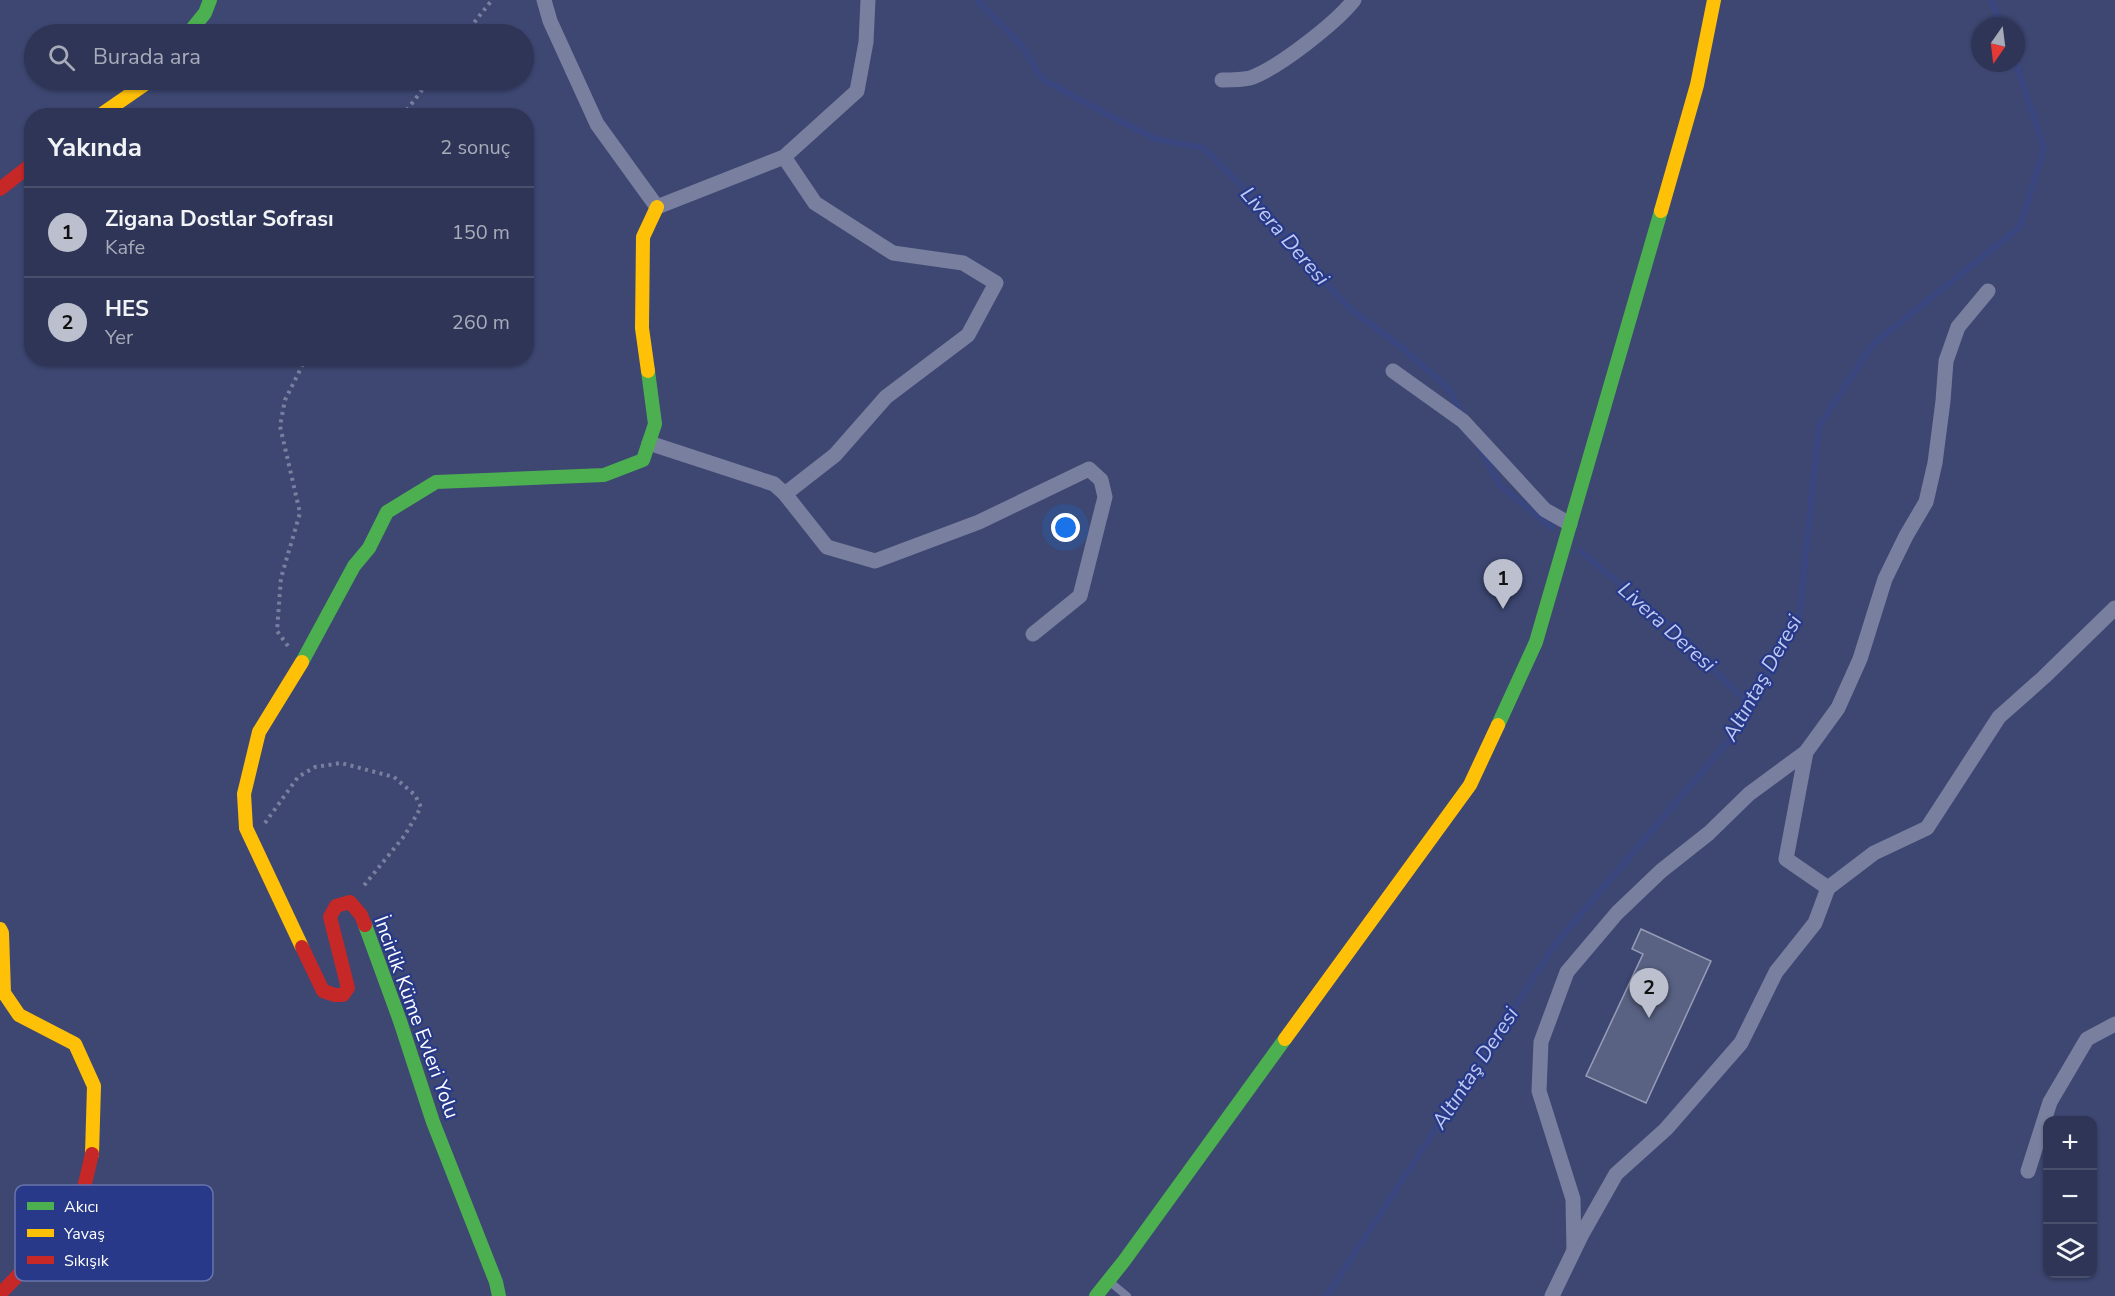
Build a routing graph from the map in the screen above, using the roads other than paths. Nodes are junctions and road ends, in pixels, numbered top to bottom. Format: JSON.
{"nodes":[{"id":1,"x":210,"y":0,"type":"edge"},
{"id":2,"x":544,"y":0,"type":"edge"},
{"id":3,"x":868,"y":0,"type":"edge"},
{"id":4,"x":1354,"y":0,"type":"edge"},
{"id":5,"x":1714,"y":0,"type":"edge"},
{"id":6,"x":196,"y":24,"type":"edge"},
{"id":7,"x":1222,"y":80,"type":"dead end"},
{"id":8,"x":137,"y":90,"type":"edge"},
{"id":9,"x":111,"y":108,"type":"edge"},
{"id":10,"x":784,"y":157,"type":"junction"},
{"id":11,"x":24,"y":170,"type":"edge"},
{"id":12,"x":0,"y":189,"type":"edge"},
{"id":13,"x":657,"y":207,"type":"junction"},
{"id":14,"x":1988,"y":291,"type":"dead end"},
{"id":15,"x":1393,"y":371,"type":"dead end"},
{"id":16,"x":649,"y":443,"type":"junction"},
{"id":17,"x":785,"y":494,"type":"junction"},
{"id":18,"x":1570,"y":524,"type":"junction"},
{"id":19,"x":2115,"y":608,"type":"edge"},
{"id":20,"x":1033,"y":634,"type":"dead end"},
{"id":21,"x":1806,"y":752,"type":"junction"},
{"id":22,"x":1828,"y":888,"type":"junction"},
{"id":23,"x":0,"y":929,"type":"edge"},
{"id":24,"x":2115,"y":1024,"type":"edge"},
{"id":25,"x":2028,"y":1171,"type":"dead end"},
{"id":26,"x":84,"y":1185,"type":"edge"},
{"id":27,"x":1574,"y":1250,"type":"junction"},
{"id":28,"x":15,"y":1278,"type":"edge"},
{"id":29,"x":1108,"y":1281,"type":"junction"},
{"id":30,"x":0,"y":1294,"type":"edge"},
{"id":31,"x":499,"y":1296,"type":"edge"},
{"id":32,"x":1096,"y":1296,"type":"edge"},
{"id":33,"x":1127,"y":1296,"type":"edge"},
{"id":34,"x":1552,"y":1296,"type":"edge"}],
"edges":[{"from":1,"to":6,"type":"street"},
{"from":2,"to":13,"type":"street"},
{"from":3,"to":10,"type":"street"},
{"from":4,"to":7,"type":"street"},
{"from":5,"to":18,"type":"street"},
{"from":8,"to":9,"type":"street"},
{"from":10,"to":13,"type":"street"},
{"from":10,"to":17,"type":"street"},
{"from":11,"to":12,"type":"street"},
{"from":13,"to":16,"type":"street"},
{"from":14,"to":21,"type":"street"},
{"from":15,"to":18,"type":"street"},
{"from":16,"to":17,"type":"street"},
{"from":16,"to":31,"type":"street","name":"İncirlik Küme Evleri Yolu"},
{"from":17,"to":20,"type":"street"},
{"from":18,"to":29,"type":"street"},
{"from":19,"to":22,"type":"street"},
{"from":21,"to":22,"type":"street"},
{"from":21,"to":27,"type":"street"},
{"from":22,"to":27,"type":"street"},
{"from":23,"to":26,"type":"street"},
{"from":24,"to":25,"type":"street"},
{"from":27,"to":34,"type":"street"},
{"from":28,"to":30,"type":"street"},
{"from":29,"to":32,"type":"street"},
{"from":29,"to":33,"type":"lane"}]}
